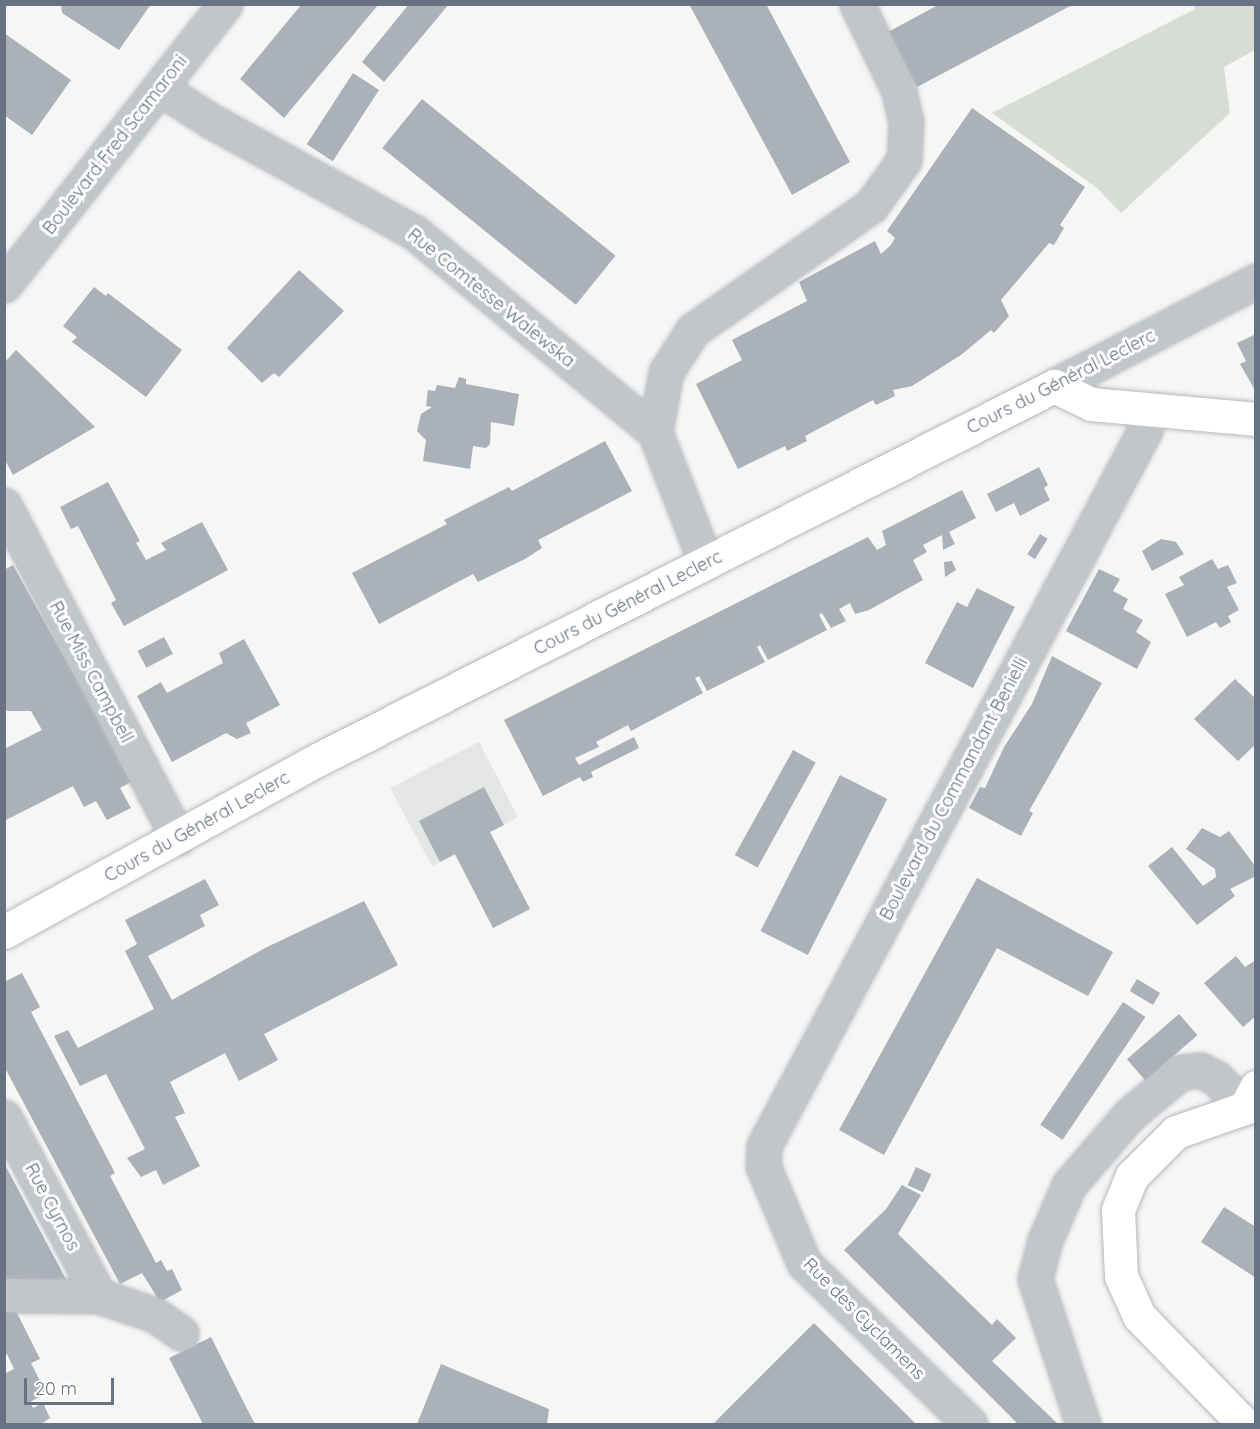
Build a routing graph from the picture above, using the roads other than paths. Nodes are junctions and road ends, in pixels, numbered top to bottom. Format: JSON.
{"nodes":[{"id":1,"x":225,"y":4,"type":"edge"},
{"id":2,"x":859,"y":5,"type":"edge"},
{"id":3,"x":161,"y":89,"type":"junction"},
{"id":4,"x":1256,"y":281,"type":"edge"},
{"id":5,"x":4,"y":285,"type":"edge"},
{"id":6,"x":1054,"y":386,"type":"junction"},
{"id":7,"x":1149,"y":412,"type":"junction"},
{"id":8,"x":1256,"y":419,"type":"edge"},
{"id":9,"x":655,"y":432,"type":"junction"},
{"id":10,"x":4,"y":505,"type":"edge"},
{"id":11,"x":706,"y":563,"type":"junction"},
{"id":12,"x":178,"y":838,"type":"junction"},
{"id":13,"x":4,"y":932,"type":"edge"},
{"id":14,"x":1250,"y":1098,"type":"edge"},
{"id":15,"x":4,"y":1117,"type":"edge"},
{"id":16,"x":763,"y":1166,"type":"joint"},
{"id":17,"x":4,"y":1295,"type":"edge"},
{"id":18,"x":99,"y":1296,"type":"junction"},
{"id":19,"x":181,"y":1333,"type":"dead end"},
{"id":20,"x":970,"y":1425,"type":"edge"},
{"id":21,"x":1083,"y":1425,"type":"edge"},
{"id":22,"x":1244,"y":1425,"type":"edge"}],
"edges":[{"from":1,"to":3,"type":"street","name":"Boulevard Fred Scamaroni"},
{"from":2,"to":9,"type":"street"},
{"from":3,"to":5,"type":"street","name":"Boulevard Fred Scamaroni"},
{"from":3,"to":9,"type":"street","name":"Rue Comtesse Walewska"},
{"from":4,"to":6,"type":"street","name":"Cours du Général Leclerc"},
{"from":6,"to":7,"type":"main road"},
{"from":6,"to":11,"type":"main road","name":"Cours du Général Leclerc"},
{"from":7,"to":8,"type":"main road"},
{"from":7,"to":16,"type":"street","name":"Boulevard du Commandant Benielli"},
{"from":9,"to":11,"type":"street"},
{"from":10,"to":12,"type":"street","name":"Rue Miss Campbell"},
{"from":11,"to":12,"type":"main road","name":"Cours du Général Leclerc"},
{"from":12,"to":13,"type":"main road","name":"Cours du Général Leclerc"},
{"from":14,"to":21,"type":"street"},
{"from":14,"to":22,"type":"main road"},
{"from":15,"to":18,"type":"street","name":"Rue Cyrnos"},
{"from":16,"to":20,"type":"street","name":"Rue des Cyclamens"},
{"from":17,"to":18,"type":"street"},
{"from":18,"to":19,"type":"street"}]}
